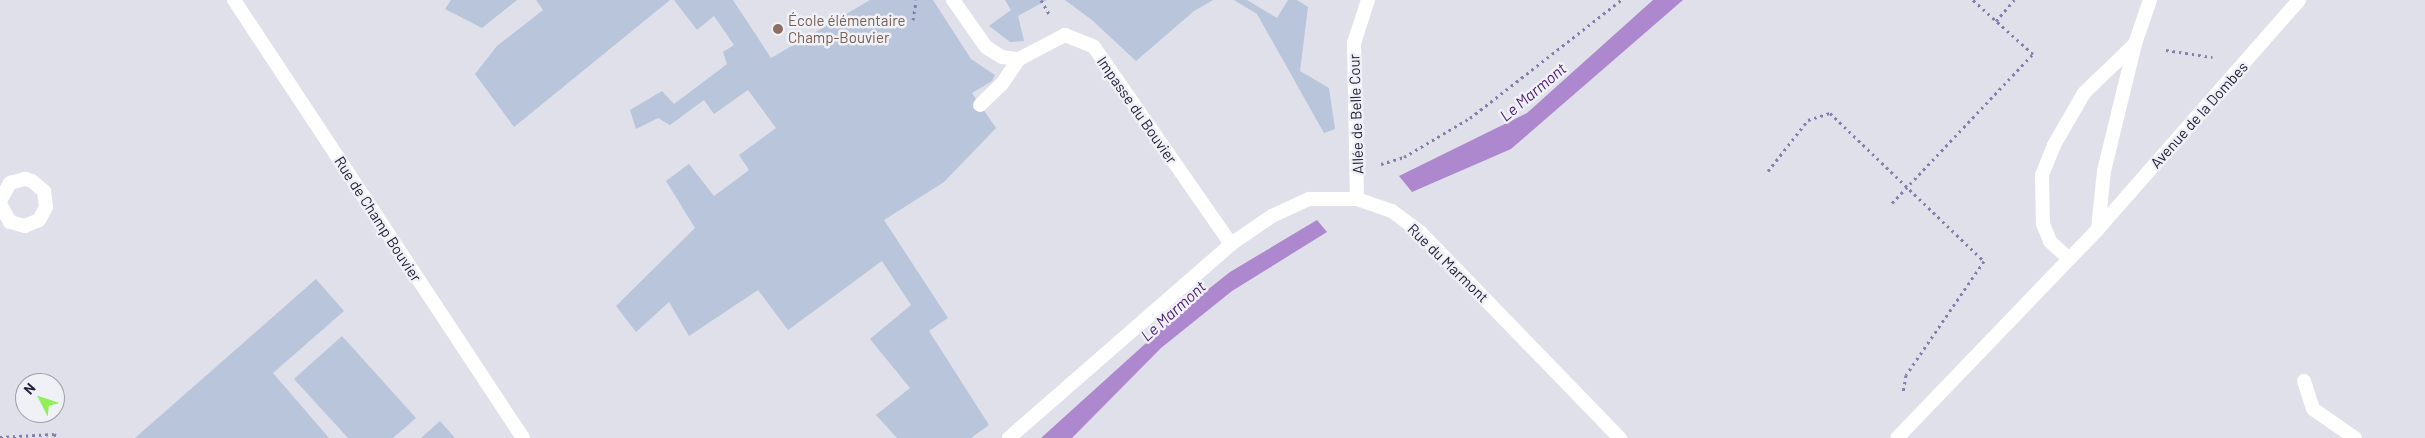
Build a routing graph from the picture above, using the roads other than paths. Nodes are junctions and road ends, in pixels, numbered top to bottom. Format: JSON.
{"nodes":[{"id":1,"x":234,"y":0,"type":"edge"},
{"id":2,"x":953,"y":0,"type":"edge"},
{"id":3,"x":1368,"y":0,"type":"edge"},
{"id":4,"x":2150,"y":0,"type":"edge"},
{"id":5,"x":2299,"y":0,"type":"edge"},
{"id":6,"x":2135,"y":44,"type":"junction"},
{"id":7,"x":1019,"y":59,"type":"junction"},
{"id":8,"x":980,"y":105,"type":"dead end"},
{"id":9,"x":1357,"y":199,"type":"junction"},
{"id":10,"x":2098,"y":229,"type":"junction"},
{"id":11,"x":1231,"y":244,"type":"junction"},
{"id":12,"x":2069,"y":259,"type":"junction"},
{"id":13,"x":2304,"y":381,"type":"dead end"},
{"id":14,"x":522,"y":438,"type":"edge"},
{"id":15,"x":1009,"y":438,"type":"edge"},
{"id":16,"x":1620,"y":438,"type":"edge"},
{"id":17,"x":1897,"y":438,"type":"edge"},
{"id":18,"x":2355,"y":438,"type":"edge"}],
"edges":[{"from":1,"to":14,"type":"street","name":"Rue de Champ Bouvier"},
{"from":2,"to":7,"type":"street"},
{"from":3,"to":9,"type":"street","name":"Allée de Belle Cour"},
{"from":4,"to":6,"type":"street"},
{"from":5,"to":10,"type":"street","name":"Avenue de la Dombes"},
{"from":6,"to":10,"type":"street"},
{"from":6,"to":12,"type":"street"},
{"from":7,"to":8,"type":"street"},
{"from":7,"to":11,"type":"street","name":"Impasse du Bouvier"},
{"from":9,"to":11,"type":"street","name":"Rue du Marmont"},
{"from":9,"to":16,"type":"street","name":"Rue du Marmont"},
{"from":10,"to":12,"type":"street","name":"Avenue de la Dombes"},
{"from":11,"to":15,"type":"street","name":"Rue du Marmont"},
{"from":12,"to":17,"type":"street","name":"Avenue de la Dombes"},
{"from":13,"to":18,"type":"street"}]}
